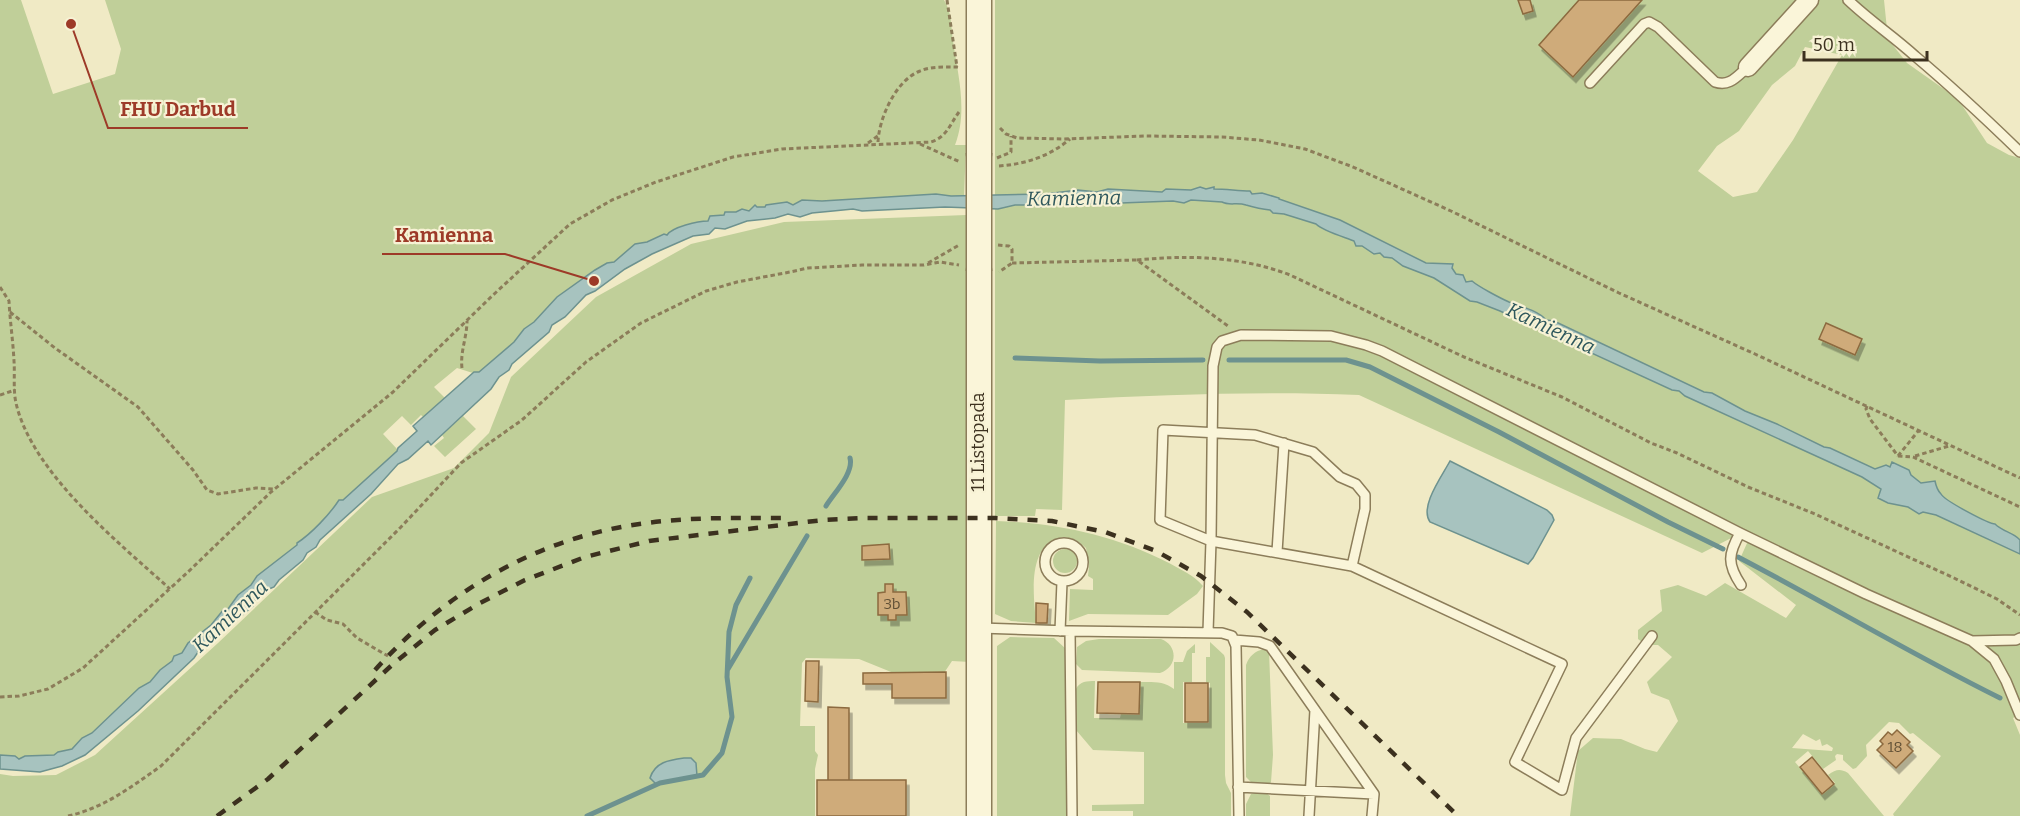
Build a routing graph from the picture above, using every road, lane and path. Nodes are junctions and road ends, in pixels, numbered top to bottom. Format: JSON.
{"nodes":[{"id":1,"x":947,"y":0,"type":"edge"},
{"id":2,"x":967,"y":0,"type":"edge"},
{"id":3,"x":979,"y":0,"type":"edge"},
{"id":4,"x":1809,"y":0,"type":"edge"},
{"id":5,"x":1848,"y":0,"type":"edge"},
{"id":6,"x":948,"y":67,"type":"dead end"},
{"id":7,"x":968,"y":67,"type":"junction"},
{"id":8,"x":1748,"y":67,"type":"joint"},
{"id":9,"x":1590,"y":83,"type":"dead end"},
{"id":10,"x":979,"y":105,"type":"junction"},
{"id":11,"x":998,"y":124,"type":"dead end"},
{"id":12,"x":879,"y":135,"type":"junction"},
{"id":13,"x":1011,"y":136,"type":"junction"},
{"id":14,"x":878,"y":143,"type":"junction"},
{"id":15,"x":863,"y":144,"type":"junction"},
{"id":16,"x":1011,"y":152,"type":"dead end"},
{"id":17,"x":2020,"y":152,"type":"edge"},
{"id":18,"x":1012,"y":249,"type":"dead end"},
{"id":19,"x":1137,"y":260,"type":"junction"},
{"id":20,"x":1012,"y":263,"type":"junction"},
{"id":21,"x":989,"y":272,"type":"junction"},
{"id":22,"x":0,"y":287,"type":"edge"},
{"id":23,"x":9,"y":312,"type":"junction"},
{"id":24,"x":466,"y":321,"type":"junction"},
{"id":25,"x":1241,"y":335,"type":"junction"},
{"id":26,"x":462,"y":369,"type":"dead end"},
{"id":27,"x":15,"y":390,"type":"junction"},
{"id":28,"x":0,"y":395,"type":"edge"},
{"id":29,"x":1867,"y":406,"type":"junction"},
{"id":30,"x":1919,"y":430,"type":"junction"},
{"id":31,"x":1212,"y":433,"type":"junction"},
{"id":32,"x":1284,"y":443,"type":"junction"},
{"id":33,"x":1951,"y":446,"type":"junction"},
{"id":34,"x":1898,"y":456,"type":"junction"},
{"id":35,"x":1914,"y":457,"type":"junction"},
{"id":36,"x":2020,"y":478,"type":"edge"},
{"id":37,"x":275,"y":489,"type":"junction"},
{"id":38,"x":2020,"y":507,"type":"edge"},
{"id":39,"x":1740,"y":533,"type":"junction"},
{"id":40,"x":1211,"y":541,"type":"junction"},
{"id":41,"x":1277,"y":552,"type":"junction"},
{"id":42,"x":1352,"y":566,"type":"junction"},
{"id":43,"x":1062,"y":582,"type":"junction"},
{"id":44,"x":1741,"y":585,"type":"dead end"},
{"id":45,"x":170,"y":589,"type":"junction"},
{"id":46,"x":315,"y":612,"type":"junction"},
{"id":47,"x":2020,"y":615,"type":"edge"},
{"id":48,"x":978,"y":628,"type":"junction"},
{"id":49,"x":1060,"y":631,"type":"junction"},
{"id":50,"x":1070,"y":631,"type":"junction"},
{"id":51,"x":1208,"y":632,"type":"junction"},
{"id":52,"x":1652,"y":636,"type":"dead end"},
{"id":53,"x":2020,"y":638,"type":"edge"},
{"id":54,"x":1234,"y":640,"type":"junction"},
{"id":55,"x":1972,"y":641,"type":"junction"},
{"id":56,"x":388,"y":656,"type":"dead end"},
{"id":57,"x":0,"y":697,"type":"edge"},
{"id":58,"x":1314,"y":710,"type":"junction"},
{"id":59,"x":2020,"y":715,"type":"edge"},
{"id":60,"x":1238,"y":787,"type":"junction"},
{"id":61,"x":1311,"y":791,"type":"junction"},
{"id":62,"x":1374,"y":794,"type":"junction"},
{"id":63,"x":68,"y":816,"type":"edge"},
{"id":64,"x":979,"y":816,"type":"edge"},
{"id":65,"x":1072,"y":816,"type":"edge"},
{"id":66,"x":1239,"y":816,"type":"edge"},
{"id":67,"x":1309,"y":816,"type":"edge"},
{"id":68,"x":1372,"y":816,"type":"edge"}],
"edges":[{"from":1,"to":7,"type":"path"},
{"from":2,"to":7,"type":"street","name":"11 Listopada"},
{"from":3,"to":7,"type":"street","name":"11 Listopada"},
{"from":4,"to":8,"type":"street"},
{"from":5,"to":17,"type":"lane"},
{"from":6,"to":12,"type":"path"},
{"from":7,"to":10,"type":"street","name":"11 Listopada"},
{"from":8,"to":9,"type":"lane"},
{"from":10,"to":14,"type":"path"},
{"from":10,"to":21,"type":"street","name":"11 Listopada","bridge":true},
{"from":11,"to":13,"type":"path"},
{"from":12,"to":14,"type":"path"},
{"from":12,"to":15,"type":"path"},
{"from":13,"to":16,"type":"path"},
{"from":13,"to":29,"type":"path"},
{"from":14,"to":15,"type":"path"},
{"from":15,"to":24,"type":"path"},
{"from":18,"to":20,"type":"path"},
{"from":19,"to":20,"type":"path"},
{"from":19,"to":25,"type":"path"},
{"from":19,"to":47,"type":"path"},
{"from":20,"to":21,"type":"path"},
{"from":21,"to":46,"type":"path"},
{"from":21,"to":48,"type":"street","name":"11 Listopada"},
{"from":22,"to":23,"type":"path"},
{"from":23,"to":27,"type":"path"},
{"from":23,"to":37,"type":"path"},
{"from":24,"to":26,"type":"path"},
{"from":24,"to":37,"type":"path"},
{"from":25,"to":31,"type":"lane"},
{"from":25,"to":39,"type":"lane"},
{"from":27,"to":28,"type":"path"},
{"from":27,"to":45,"type":"path"},
{"from":29,"to":30,"type":"path"},
{"from":29,"to":34,"type":"path"},
{"from":30,"to":33,"type":"path"},
{"from":30,"to":34,"type":"path"},
{"from":31,"to":32,"type":"lane"},
{"from":31,"to":40,"type":"lane"},
{"from":31,"to":40,"type":"lane"},
{"from":32,"to":41,"type":"lane"},
{"from":32,"to":42,"type":"lane"},
{"from":33,"to":35,"type":"path"},
{"from":33,"to":36,"type":"path"},
{"from":34,"to":35,"type":"path"},
{"from":35,"to":38,"type":"path"},
{"from":37,"to":45,"type":"path"},
{"from":39,"to":44,"type":"lane"},
{"from":39,"to":55,"type":"lane"},
{"from":40,"to":41,"type":"lane"},
{"from":40,"to":51,"type":"lane"},
{"from":41,"to":42,"type":"lane"},
{"from":42,"to":52,"type":"lane"},
{"from":43,"to":43,"type":"lane"},
{"from":43,"to":49,"type":"lane"},
{"from":45,"to":57,"type":"path"},
{"from":46,"to":56,"type":"path"},
{"from":46,"to":63,"type":"path"},
{"from":48,"to":49,"type":"lane"},
{"from":48,"to":64,"type":"street","name":"11 Listopada"},
{"from":49,"to":50,"type":"lane"},
{"from":50,"to":51,"type":"lane"},
{"from":50,"to":65,"type":"lane"},
{"from":51,"to":54,"type":"lane"},
{"from":53,"to":55,"type":"lane"},
{"from":54,"to":58,"type":"lane"},
{"from":54,"to":60,"type":"lane"},
{"from":55,"to":59,"type":"lane"},
{"from":58,"to":61,"type":"lane"},
{"from":58,"to":62,"type":"lane"},
{"from":60,"to":61,"type":"lane"},
{"from":60,"to":66,"type":"lane"},
{"from":61,"to":62,"type":"lane"},
{"from":61,"to":67,"type":"lane"},
{"from":62,"to":68,"type":"lane"}]}
